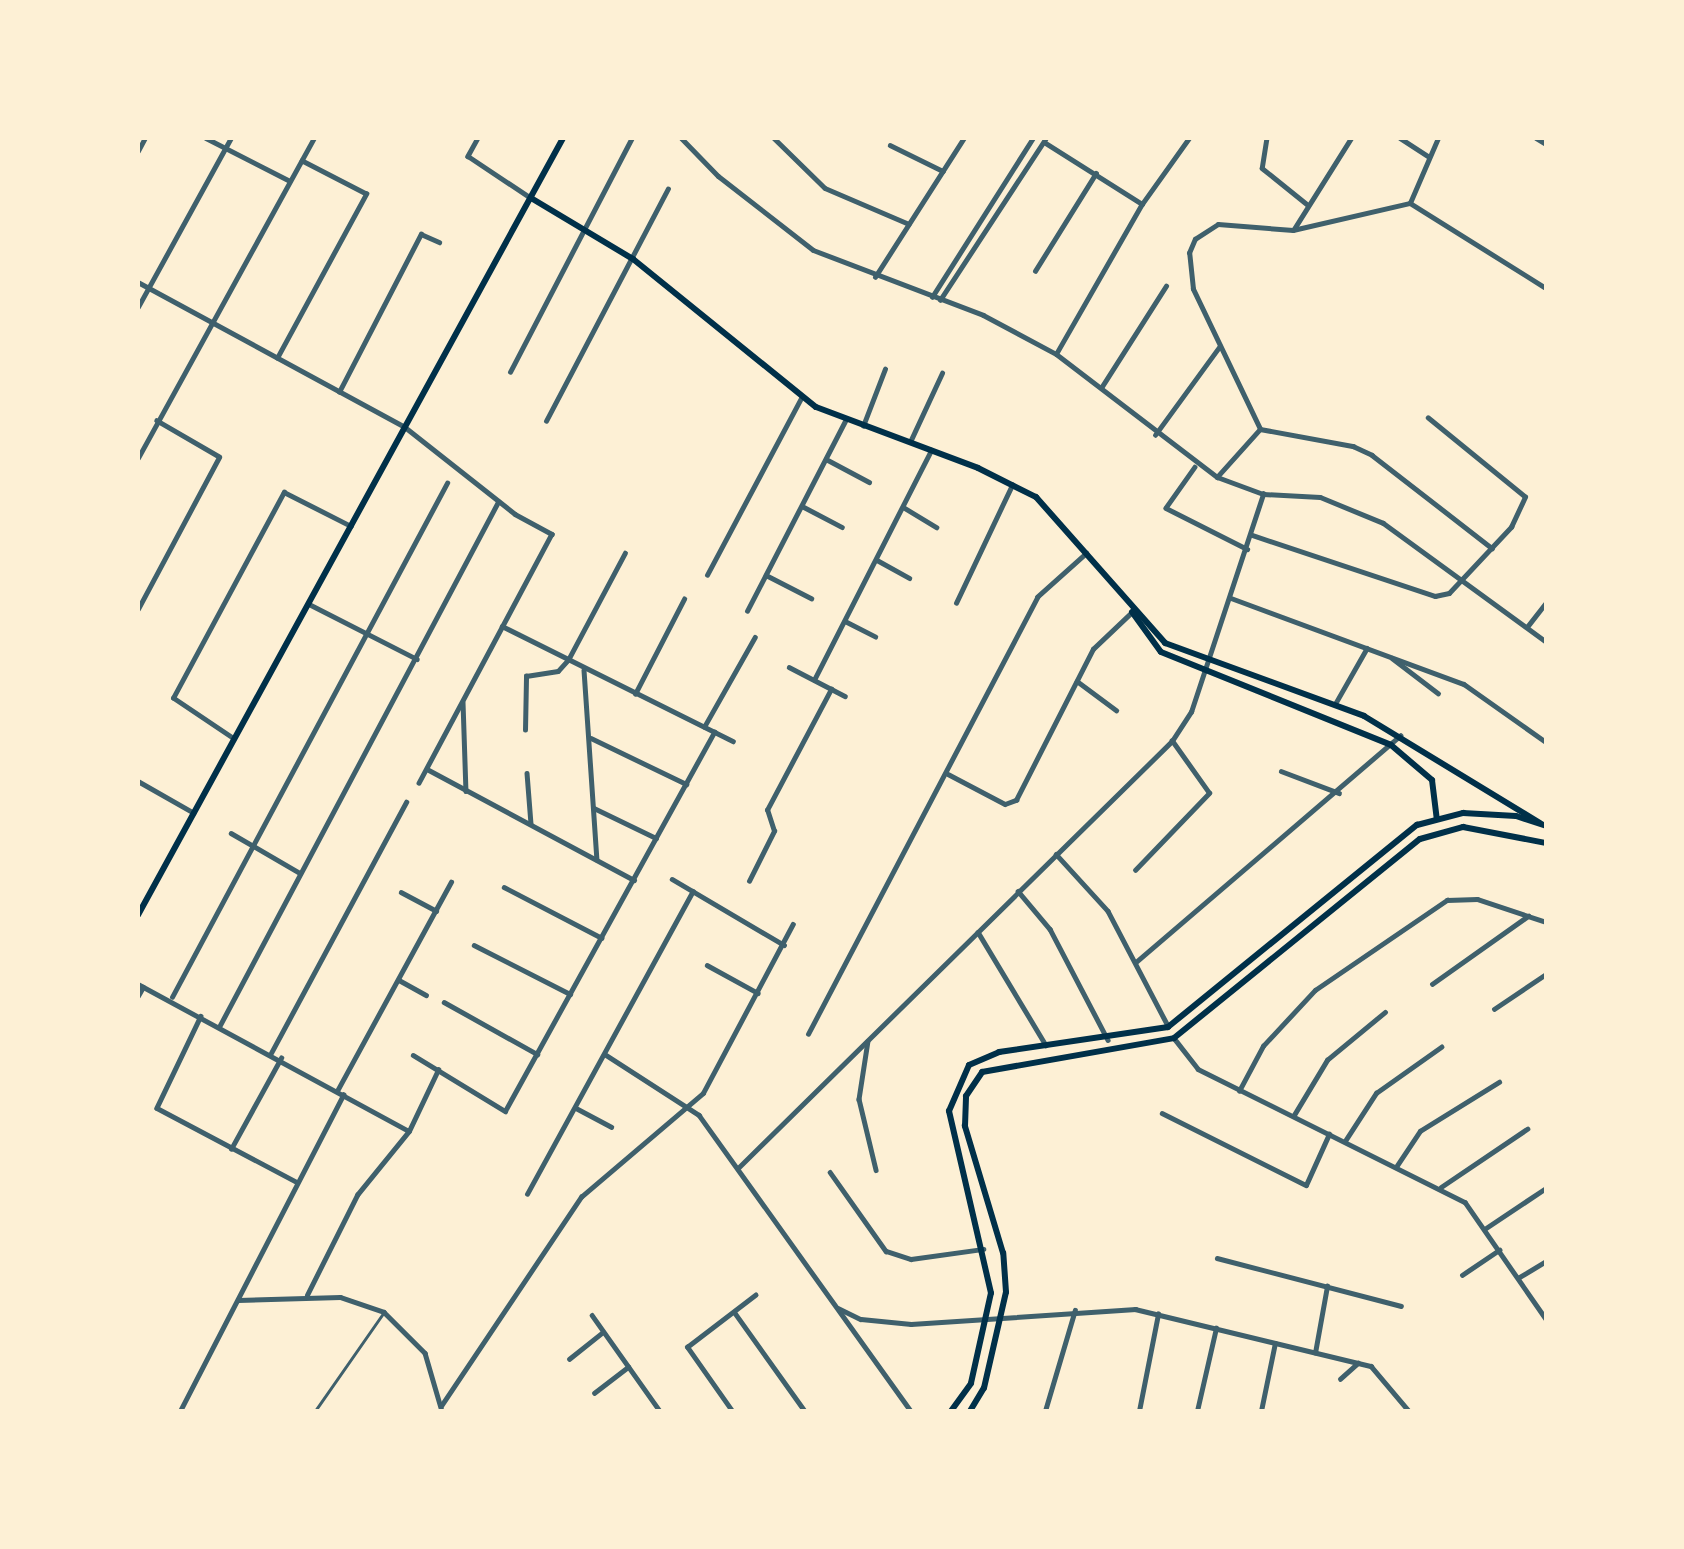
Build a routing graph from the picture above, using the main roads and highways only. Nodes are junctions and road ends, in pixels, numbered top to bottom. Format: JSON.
{"nodes":[{"id":1,"x":563,"y":138,"type":"edge"},
{"id":2,"x":531,"y":198,"type":"junction"},
{"id":3,"x":1132,"y":612,"type":"junction"},
{"id":4,"x":1437,"y":819,"type":"junction"},
{"id":5,"x":1543,"y":825,"type":"edge"},
{"id":6,"x":1546,"y":843,"type":"edge"},
{"id":7,"x":1355,"y":869,"type":"junction"},
{"id":8,"x":1363,"y":880,"type":"junction"},
{"id":9,"x":138,"y":915,"type":"edge"},
{"id":10,"x":951,"y":1411,"type":"edge"},
{"id":11,"x":970,"y":1411,"type":"edge"}],
"edges":[{"from":1,"to":2,"type":"main road"},
{"from":2,"to":3,"type":"main road"},
{"from":2,"to":9,"type":"main road"},
{"from":3,"to":4,"type":"main road"},
{"from":3,"to":5,"type":"main road"},
{"from":4,"to":5,"type":"main road"},
{"from":4,"to":7,"type":"main road"},
{"from":6,"to":8,"type":"main road"},
{"from":7,"to":8,"type":"main road"},
{"from":7,"to":10,"type":"main road"},
{"from":8,"to":11,"type":"main road"}]}
